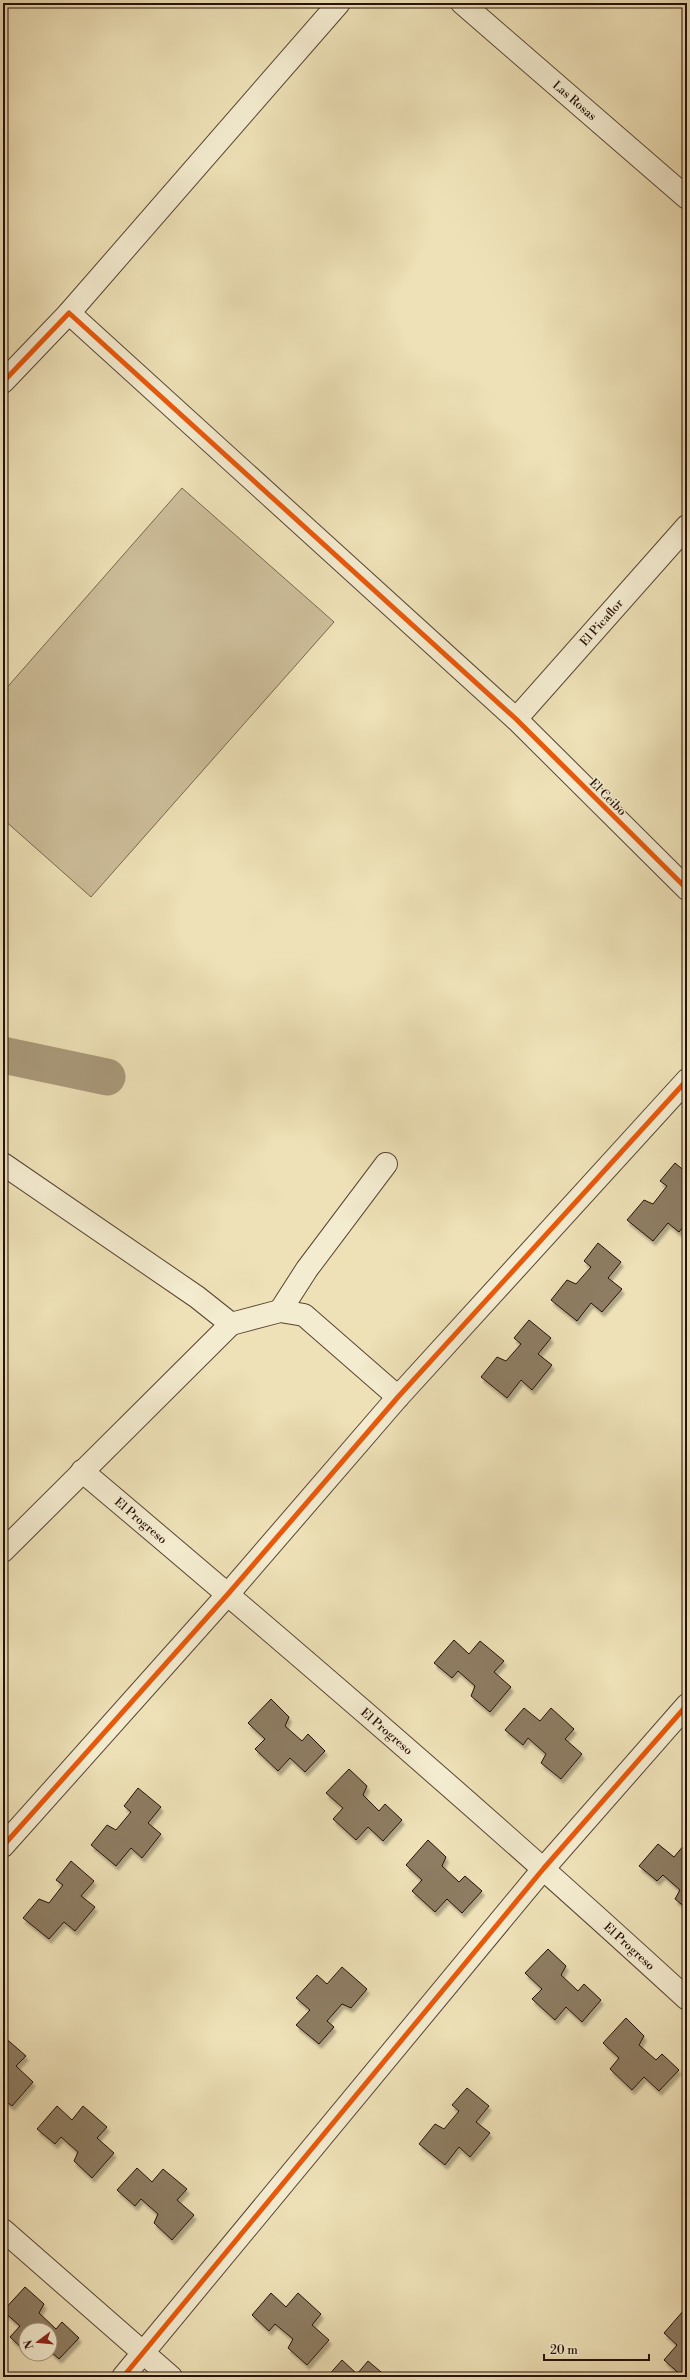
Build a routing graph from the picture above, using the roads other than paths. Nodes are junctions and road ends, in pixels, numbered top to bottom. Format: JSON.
{"nodes":[{"id":1,"x":339,"y":3,"type":"edge"},
{"id":2,"x":462,"y":3,"type":"edge"},
{"id":3,"x":687,"y":198,"type":"edge"},
{"id":4,"x":69,"y":313,"type":"junction"},
{"id":5,"x":3,"y":382,"type":"edge"},
{"id":6,"x":687,"y":526,"type":"edge"},
{"id":7,"x":516,"y":719,"type":"junction"},
{"id":8,"x":687,"y":889,"type":"edge"},
{"id":9,"x":687,"y":1080,"type":"edge"},
{"id":10,"x":3,"y":1164,"type":"edge"},
{"id":11,"x":386,"y":1164,"type":"dead end"},
{"id":12,"x":280,"y":1311,"type":"junction"},
{"id":13,"x":231,"y":1324,"type":"junction"},
{"id":14,"x":398,"y":1397,"type":"junction"},
{"id":15,"x":82,"y":1471,"type":"junction"},
{"id":16,"x":3,"y":1551,"type":"edge"},
{"id":17,"x":228,"y":1594,"type":"junction"},
{"id":18,"x":687,"y":1705,"type":"edge"},
{"id":19,"x":3,"y":1846,"type":"edge"},
{"id":20,"x":544,"y":1868,"type":"junction"},
{"id":21,"x":687,"y":1999,"type":"edge"},
{"id":22,"x":3,"y":2230,"type":"edge"},
{"id":23,"x":144,"y":2352,"type":"junction"},
{"id":24,"x":122,"y":2377,"type":"edge"},
{"id":25,"x":171,"y":2377,"type":"edge"}],
"edges":[{"from":1,"to":4,"type":"street"},
{"from":2,"to":3,"type":"street","name":"Las Rosas"},
{"from":4,"to":5,"type":"street"},
{"from":4,"to":7,"type":"street","name":"El Ceibo"},
{"from":6,"to":7,"type":"street","name":"El Picaflor"},
{"from":7,"to":8,"type":"street","name":"El Ceibo"},
{"from":9,"to":14,"type":"street"},
{"from":10,"to":13,"type":"street"},
{"from":11,"to":12,"type":"street"},
{"from":12,"to":13,"type":"street"},
{"from":12,"to":14,"type":"street"},
{"from":13,"to":15,"type":"street"},
{"from":14,"to":17,"type":"street"},
{"from":15,"to":16,"type":"street"},
{"from":15,"to":17,"type":"street","name":"El Progreso"},
{"from":17,"to":19,"type":"street"},
{"from":17,"to":20,"type":"street","name":"El Progreso"},
{"from":18,"to":20,"type":"street"},
{"from":20,"to":21,"type":"street","name":"El Progreso"},
{"from":20,"to":23,"type":"street"},
{"from":22,"to":23,"type":"street"},
{"from":23,"to":24,"type":"street"},
{"from":23,"to":25,"type":"street"}]}
